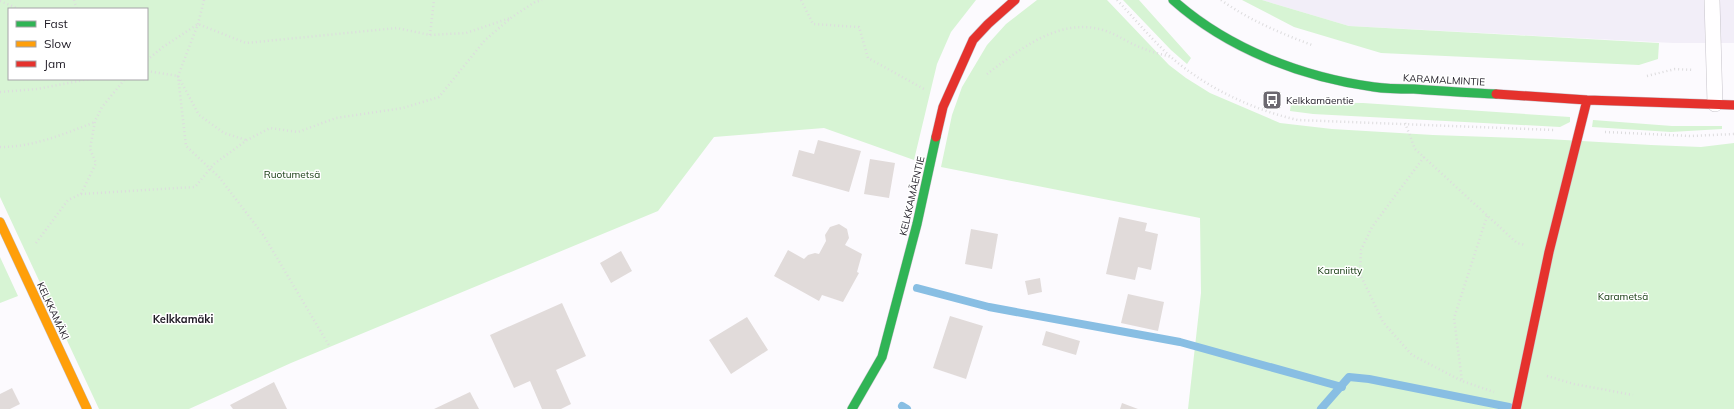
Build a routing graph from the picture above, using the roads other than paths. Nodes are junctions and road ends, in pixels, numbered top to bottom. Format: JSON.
{"nodes":[{"id":1,"x":1015,"y":0,"type":"edge"},
{"id":2,"x":1173,"y":0,"type":"edge"},
{"id":3,"x":1712,"y":0,"type":"edge"},
{"id":4,"x":1587,"y":100,"type":"junction"},
{"id":5,"x":1715,"y":104,"type":"junction"},
{"id":6,"x":1734,"y":105,"type":"edge"},
{"id":7,"x":0,"y":222,"type":"edge"},
{"id":8,"x":87,"y":409,"type":"edge"},
{"id":9,"x":852,"y":409,"type":"edge"},
{"id":10,"x":1516,"y":409,"type":"edge"}],
"edges":[{"from":1,"to":9,"type":"street","name":"KELKKAMÄENTIE"},
{"from":2,"to":4,"type":"street","name":"KARAMALMINTIE"},
{"from":3,"to":5,"type":"lane"},
{"from":4,"to":5,"type":"street","name":"KARAMALMINTIE"},
{"from":4,"to":10,"type":"street"},
{"from":5,"to":6,"type":"street","name":"KARAMALMINTIE"},
{"from":7,"to":8,"type":"street","name":"KELKKAMÄKI"}]}
